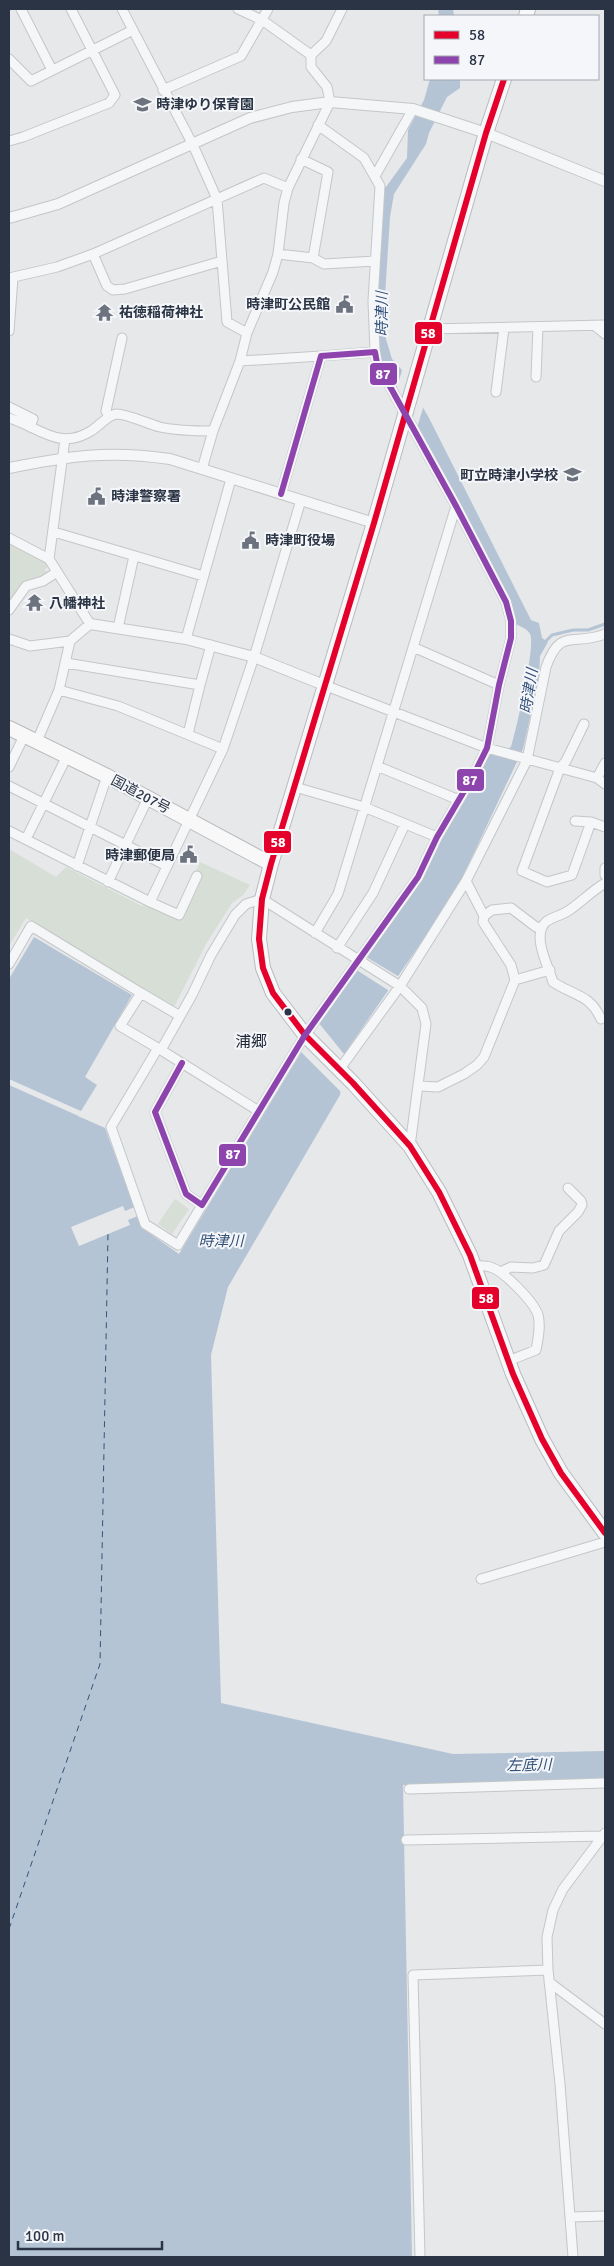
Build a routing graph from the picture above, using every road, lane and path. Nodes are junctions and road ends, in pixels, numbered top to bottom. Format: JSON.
{"nodes":[{"id":1,"x":21,"y":9,"type":"edge"},
{"id":2,"x":71,"y":9,"type":"edge"},
{"id":3,"x":122,"y":9,"type":"edge"},
{"id":4,"x":238,"y":9,"type":"edge"},
{"id":5,"x":268,"y":9,"type":"edge"},
{"id":6,"x":342,"y":9,"type":"edge"},
{"id":7,"x":262,"y":20,"type":"junction"},
{"id":8,"x":133,"y":30,"type":"junction"},
{"id":9,"x":91,"y":50,"type":"junction"},
{"id":10,"x":311,"y":55,"type":"junction"},
{"id":11,"x":9,"y":59,"type":"edge"},
{"id":12,"x":52,"y":70,"type":"junction"},
{"id":13,"x":504,"y":80,"type":"edge"},
{"id":14,"x":163,"y":90,"type":"junction"},
{"id":15,"x":330,"y":102,"type":"junction"},
{"id":16,"x":412,"y":109,"type":"junction"},
{"id":17,"x":318,"y":125,"type":"junction"},
{"id":18,"x":486,"y":133,"type":"junction"},
{"id":19,"x":9,"y":141,"type":"edge"},
{"id":20,"x":193,"y":145,"type":"junction"},
{"id":21,"x":301,"y":159,"type":"junction"},
{"id":22,"x":375,"y":176,"type":"junction"},
{"id":23,"x":605,"y":181,"type":"edge"},
{"id":24,"x":288,"y":188,"type":"junction"},
{"id":25,"x":217,"y":199,"type":"junction"},
{"id":26,"x":9,"y":218,"type":"edge"},
{"id":27,"x":93,"y":254,"type":"junction"},
{"id":28,"x":278,"y":254,"type":"junction"},
{"id":29,"x":313,"y":258,"type":"junction"},
{"id":30,"x":222,"y":261,"type":"junction"},
{"id":31,"x":375,"y":261,"type":"junction"},
{"id":32,"x":11,"y":278,"type":"edge"},
{"id":33,"x":605,"y":325,"type":"edge"},
{"id":34,"x":595,"y":326,"type":"junction"},
{"id":35,"x":538,"y":327,"type":"junction"},
{"id":36,"x":504,"y":328,"type":"junction"},
{"id":37,"x":430,"y":329,"type":"junction"},
{"id":38,"x":9,"y":331,"type":"edge"},
{"id":39,"x":248,"y":333,"type":"junction"},
{"id":40,"x":605,"y":334,"type":"edge"},
{"id":41,"x":122,"y":338,"type":"dead end"},
{"id":42,"x":375,"y":352,"type":"junction"},
{"id":43,"x":321,"y":356,"type":"junction"},
{"id":44,"x":240,"y":361,"type":"junction"},
{"id":45,"x":536,"y":377,"type":"dead end"},
{"id":46,"x":496,"y":392,"type":"dead end"},
{"id":47,"x":9,"y":407,"type":"edge"},
{"id":48,"x":405,"y":414,"type":"junction"},
{"id":49,"x":109,"y":417,"type":"junction"},
{"id":50,"x":9,"y":418,"type":"edge"},
{"id":51,"x":30,"y":427,"type":"junction"},
{"id":52,"x":213,"y":431,"type":"junction"},
{"id":53,"x":66,"y":439,"type":"junction"},
{"id":54,"x":63,"y":457,"type":"junction"},
{"id":55,"x":9,"y":468,"type":"edge"},
{"id":56,"x":202,"y":469,"type":"junction"},
{"id":57,"x":231,"y":479,"type":"junction"},
{"id":58,"x":281,"y":494,"type":"junction"},
{"id":59,"x":301,"y":500,"type":"junction"},
{"id":60,"x":456,"y":506,"type":"junction"},
{"id":61,"x":374,"y":523,"type":"junction"},
{"id":62,"x":54,"y":532,"type":"junction"},
{"id":63,"x":9,"y":538,"type":"edge"},
{"id":64,"x":134,"y":556,"type":"junction"},
{"id":65,"x":49,"y":559,"type":"junction"},
{"id":66,"x":57,"y":572,"type":"junction"},
{"id":67,"x":203,"y":576,"type":"junction"},
{"id":68,"x":9,"y":610,"type":"edge"},
{"id":69,"x":90,"y":624,"type":"junction"},
{"id":70,"x":118,"y":628,"type":"junction"},
{"id":71,"x":605,"y":634,"type":"edge"},
{"id":72,"x":9,"y":639,"type":"edge"},
{"id":73,"x":186,"y":639,"type":"junction"},
{"id":74,"x":70,"y":641,"type":"junction"},
{"id":75,"x":211,"y":645,"type":"junction"},
{"id":76,"x":412,"y":647,"type":"junction"},
{"id":77,"x":254,"y":657,"type":"junction"},
{"id":78,"x":66,"y":662,"type":"junction"},
{"id":79,"x":200,"y":685,"type":"junction"},
{"id":80,"x":324,"y":685,"type":"junction"},
{"id":81,"x":499,"y":685,"type":"junction"},
{"id":82,"x":59,"y":690,"type":"junction"},
{"id":83,"x":392,"y":711,"type":"junction"},
{"id":84,"x":584,"y":724,"type":"dead end"},
{"id":85,"x":9,"y":728,"type":"edge"},
{"id":86,"x":188,"y":734,"type":"junction"},
{"id":87,"x":31,"y":738,"type":"junction"},
{"id":88,"x":487,"y":748,"type":"junction"},
{"id":89,"x":223,"y":749,"type":"junction"},
{"id":90,"x":68,"y":756,"type":"junction"},
{"id":91,"x":525,"y":760,"type":"junction"},
{"id":92,"x":605,"y":762,"type":"edge"},
{"id":93,"x":9,"y":766,"type":"edge"},
{"id":94,"x":377,"y":766,"type":"junction"},
{"id":95,"x":560,"y":768,"type":"junction"},
{"id":96,"x":108,"y":776,"type":"junction"},
{"id":97,"x":597,"y":778,"type":"junction"},
{"id":98,"x":605,"y":784,"type":"edge"},
{"id":99,"x":9,"y":786,"type":"edge"},
{"id":100,"x":295,"y":787,"type":"junction"},
{"id":101,"x":148,"y":798,"type":"junction"},
{"id":102,"x":459,"y":800,"type":"junction"},
{"id":103,"x":45,"y":804,"type":"junction"},
{"id":104,"x":364,"y":807,"type":"junction"},
{"id":105,"x":190,"y":821,"type":"junction"},
{"id":106,"x":575,"y":822,"type":"dead end"},
{"id":107,"x":591,"y":822,"type":"junction"},
{"id":108,"x":405,"y":824,"type":"junction"},
{"id":109,"x":90,"y":827,"type":"junction"},
{"id":110,"x":605,"y":827,"type":"edge"},
{"id":111,"x":9,"y":831,"type":"edge"},
{"id":112,"x":437,"y":837,"type":"junction"},
{"id":113,"x":26,"y":839,"type":"junction"},
{"id":114,"x":126,"y":844,"type":"junction"},
{"id":115,"x":271,"y":864,"type":"junction"},
{"id":116,"x":77,"y":866,"type":"junction"},
{"id":117,"x":167,"y":866,"type":"junction"},
{"id":118,"x":605,"y":868,"type":"edge"},
{"id":119,"x":605,"y":875,"type":"edge"},
{"id":120,"x":197,"y":876,"type":"dead end"},
{"id":121,"x":466,"y":881,"type":"junction"},
{"id":122,"x":108,"y":882,"type":"junction"},
{"id":123,"x":605,"y":883,"type":"edge"},
{"id":124,"x":262,"y":899,"type":"junction"},
{"id":125,"x":150,"y":902,"type":"junction"},
{"id":126,"x":484,"y":916,"type":"junction"},
{"id":127,"x":542,"y":928,"type":"junction"},
{"id":128,"x":315,"y":933,"type":"junction"},
{"id":129,"x":337,"y":948,"type":"junction"},
{"id":130,"x":358,"y":961,"type":"junction"},
{"id":131,"x":9,"y":964,"type":"edge"},
{"id":132,"x":550,"y":970,"type":"junction"},
{"id":133,"x":515,"y":980,"type":"junction"},
{"id":134,"x":400,"y":986,"type":"junction"},
{"id":135,"x":141,"y":993,"type":"junction"},
{"id":136,"x":180,"y":1016,"type":"junction"},
{"id":137,"x":601,"y":1019,"type":"dead end"},
{"id":138,"x":305,"y":1035,"type":"junction"},
{"id":139,"x":159,"y":1049,"type":"junction"},
{"id":140,"x":182,"y":1063,"type":"junction"},
{"id":141,"x":339,"y":1070,"type":"junction"},
{"id":142,"x":419,"y":1086,"type":"junction"},
{"id":143,"x":257,"y":1110,"type":"junction"},
{"id":144,"x":410,"y":1146,"type":"junction"},
{"id":145,"x":568,"y":1188,"type":"dead end"},
{"id":146,"x":202,"y":1205,"type":"junction"},
{"id":147,"x":474,"y":1266,"type":"junction"},
{"id":148,"x":500,"y":1272,"type":"junction"},
{"id":149,"x":508,"y":1361,"type":"junction"},
{"id":150,"x":605,"y":1533,"type":"edge"},
{"id":151,"x":605,"y":1542,"type":"edge"},
{"id":152,"x":481,"y":1579,"type":"dead end"},
{"id":153,"x":605,"y":1783,"type":"edge"},
{"id":154,"x":409,"y":1789,"type":"dead end"},
{"id":155,"x":604,"y":1834,"type":"edge"},
{"id":156,"x":406,"y":1840,"type":"dead end"},
{"id":157,"x":548,"y":1970,"type":"junction"},
{"id":158,"x":549,"y":1982,"type":"junction"},
{"id":159,"x":605,"y":2024,"type":"edge"},
{"id":160,"x":570,"y":2216,"type":"junction"},
{"id":161,"x":605,"y":2216,"type":"edge"},
{"id":162,"x":420,"y":2257,"type":"edge"},
{"id":163,"x":573,"y":2257,"type":"edge"}],
"edges":[{"from":1,"to":12,"type":"street"},
{"from":2,"to":9,"type":"street"},
{"from":3,"to":8,"type":"street"},
{"from":4,"to":7,"type":"street"},
{"from":5,"to":7,"type":"street"},
{"from":6,"to":10,"type":"street"},
{"from":7,"to":10,"type":"street"},
{"from":7,"to":14,"type":"street"},
{"from":8,"to":9,"type":"street"},
{"from":8,"to":14,"type":"street"},
{"from":9,"to":12,"type":"street"},
{"from":9,"to":19,"type":"street"},
{"from":10,"to":15,"type":"street"},
{"from":11,"to":12,"type":"street"},
{"from":13,"to":18,"type":"highway"},
{"from":14,"to":20,"type":"street"},
{"from":15,"to":16,"type":"street"},
{"from":15,"to":17,"type":"street"},
{"from":15,"to":20,"type":"street"},
{"from":16,"to":18,"type":"street"},
{"from":16,"to":22,"type":"street"},
{"from":17,"to":21,"type":"street"},
{"from":17,"to":22,"type":"street"},
{"from":18,"to":23,"type":"street"},
{"from":18,"to":37,"type":"highway"},
{"from":20,"to":25,"type":"street"},
{"from":20,"to":26,"type":"street"},
{"from":21,"to":24,"type":"street"},
{"from":21,"to":29,"type":"street"},
{"from":22,"to":31,"type":"street"},
{"from":24,"to":25,"type":"street"},
{"from":24,"to":28,"type":"street"},
{"from":25,"to":27,"type":"street"},
{"from":25,"to":30,"type":"street"},
{"from":27,"to":30,"type":"street"},
{"from":27,"to":32,"type":"street"},
{"from":28,"to":29,"type":"street"},
{"from":28,"to":39,"type":"street"},
{"from":29,"to":31,"type":"street"},
{"from":30,"to":39,"type":"street"},
{"from":31,"to":42,"type":"street"},
{"from":32,"to":38,"type":"street"},
{"from":33,"to":34,"type":"street"},
{"from":34,"to":35,"type":"street"},
{"from":34,"to":40,"type":"street"},
{"from":35,"to":36,"type":"street"},
{"from":35,"to":45,"type":"street"},
{"from":36,"to":37,"type":"street"},
{"from":36,"to":46,"type":"street"},
{"from":37,"to":48,"type":"highway"},
{"from":39,"to":44,"type":"street"},
{"from":41,"to":49,"type":"street"},
{"from":42,"to":43,"type":"street"},
{"from":42,"to":48,"type":"street"},
{"from":43,"to":44,"type":"street"},
{"from":43,"to":58,"type":"street"},
{"from":44,"to":52,"type":"street"},
{"from":47,"to":51,"type":"street"},
{"from":48,"to":60,"type":"street"},
{"from":48,"to":61,"type":"highway"},
{"from":49,"to":52,"type":"street"},
{"from":49,"to":53,"type":"street"},
{"from":50,"to":51,"type":"street"},
{"from":51,"to":53,"type":"street"},
{"from":52,"to":56,"type":"street"},
{"from":53,"to":54,"type":"street"},
{"from":54,"to":55,"type":"street"},
{"from":54,"to":56,"type":"street"},
{"from":54,"to":62,"type":"street"},
{"from":56,"to":57,"type":"street"},
{"from":57,"to":58,"type":"street"},
{"from":57,"to":67,"type":"street"},
{"from":58,"to":59,"type":"street"},
{"from":59,"to":61,"type":"street"},
{"from":59,"to":77,"type":"street"},
{"from":60,"to":76,"type":"street"},
{"from":60,"to":81,"type":"street"},
{"from":61,"to":80,"type":"highway"},
{"from":62,"to":64,"type":"street"},
{"from":62,"to":65,"type":"street"},
{"from":63,"to":65,"type":"street"},
{"from":64,"to":67,"type":"street"},
{"from":64,"to":70,"type":"street"},
{"from":65,"to":66,"type":"street"},
{"from":66,"to":68,"type":"street"},
{"from":66,"to":69,"type":"street"},
{"from":67,"to":73,"type":"street"},
{"from":69,"to":70,"type":"street"},
{"from":69,"to":74,"type":"street"},
{"from":70,"to":73,"type":"street"},
{"from":71,"to":91,"type":"street"},
{"from":72,"to":74,"type":"street"},
{"from":73,"to":75,"type":"street"},
{"from":74,"to":78,"type":"street"},
{"from":75,"to":77,"type":"street"},
{"from":75,"to":79,"type":"street"},
{"from":76,"to":81,"type":"street"},
{"from":76,"to":83,"type":"street"},
{"from":77,"to":80,"type":"street"},
{"from":77,"to":89,"type":"street"},
{"from":78,"to":79,"type":"street"},
{"from":78,"to":82,"type":"street"},
{"from":79,"to":86,"type":"street"},
{"from":80,"to":83,"type":"street"},
{"from":80,"to":100,"type":"highway"},
{"from":81,"to":88,"type":"street"},
{"from":82,"to":86,"type":"street"},
{"from":82,"to":87,"type":"street"},
{"from":83,"to":88,"type":"street"},
{"from":83,"to":94,"type":"street"},
{"from":84,"to":95,"type":"street"},
{"from":85,"to":87,"type":"highway","name":"国道207号"},
{"from":86,"to":89,"type":"street"},
{"from":87,"to":90,"type":"highway","name":"国道207号"},
{"from":87,"to":93,"type":"street"},
{"from":88,"to":91,"type":"street"},
{"from":88,"to":102,"type":"street"},
{"from":89,"to":105,"type":"street"},
{"from":90,"to":96,"type":"highway","name":"国道207号"},
{"from":90,"to":103,"type":"street"},
{"from":91,"to":95,"type":"street"},
{"from":91,"to":121,"type":"street"},
{"from":92,"to":97,"type":"street"},
{"from":94,"to":102,"type":"street"},
{"from":94,"to":104,"type":"street"},
{"from":95,"to":97,"type":"street"},
{"from":95,"to":107,"type":"street"},
{"from":96,"to":101,"type":"highway","name":"国道207号"},
{"from":96,"to":109,"type":"street"},
{"from":97,"to":98,"type":"street"},
{"from":99,"to":103,"type":"street"},
{"from":100,"to":104,"type":"street"},
{"from":100,"to":115,"type":"highway"},
{"from":101,"to":105,"type":"highway","name":"国道207号"},
{"from":101,"to":114,"type":"street"},
{"from":102,"to":112,"type":"street"},
{"from":103,"to":109,"type":"street"},
{"from":103,"to":113,"type":"street"},
{"from":104,"to":108,"type":"street"},
{"from":104,"to":128,"type":"street"},
{"from":105,"to":115,"type":"highway","name":"国道207号"},
{"from":105,"to":117,"type":"street"},
{"from":106,"to":107,"type":"street"},
{"from":107,"to":110,"type":"street"},
{"from":108,"to":112,"type":"street"},
{"from":108,"to":129,"type":"street"},
{"from":109,"to":114,"type":"street"},
{"from":109,"to":116,"type":"street"},
{"from":111,"to":113,"type":"street"},
{"from":112,"to":130,"type":"street"},
{"from":113,"to":116,"type":"street"},
{"from":114,"to":117,"type":"street"},
{"from":114,"to":122,"type":"street"},
{"from":115,"to":124,"type":"highway"},
{"from":116,"to":122,"type":"street"},
{"from":117,"to":125,"type":"street"},
{"from":118,"to":119,"type":"street"},
{"from":120,"to":125,"type":"street"},
{"from":121,"to":126,"type":"street"},
{"from":121,"to":134,"type":"street"},
{"from":122,"to":125,"type":"street"},
{"from":123,"to":127,"type":"street"},
{"from":124,"to":128,"type":"street"},
{"from":124,"to":136,"type":"street"},
{"from":124,"to":138,"type":"highway"},
{"from":126,"to":127,"type":"street"},
{"from":126,"to":133,"type":"street"},
{"from":127,"to":132,"type":"street"},
{"from":128,"to":129,"type":"street"},
{"from":129,"to":130,"type":"street"},
{"from":130,"to":134,"type":"street"},
{"from":130,"to":138,"type":"street"},
{"from":131,"to":135,"type":"street"},
{"from":132,"to":133,"type":"street"},
{"from":132,"to":137,"type":"street"},
{"from":133,"to":142,"type":"street"},
{"from":134,"to":141,"type":"street"},
{"from":134,"to":142,"type":"street"},
{"from":135,"to":136,"type":"street"},
{"from":135,"to":139,"type":"street"},
{"from":136,"to":139,"type":"street"},
{"from":138,"to":141,"type":"highway"},
{"from":138,"to":143,"type":"street"},
{"from":139,"to":140,"type":"street"},
{"from":139,"to":146,"type":"street"},
{"from":140,"to":143,"type":"street"},
{"from":140,"to":146,"type":"street"},
{"from":141,"to":144,"type":"highway"},
{"from":142,"to":144,"type":"street"},
{"from":143,"to":146,"type":"street"},
{"from":144,"to":147,"type":"highway"},
{"from":145,"to":148,"type":"street"},
{"from":147,"to":148,"type":"street"},
{"from":147,"to":149,"type":"highway"},
{"from":148,"to":149,"type":"street"},
{"from":149,"to":150,"type":"highway"},
{"from":151,"to":152,"type":"street"},
{"from":153,"to":154,"type":"street"},
{"from":155,"to":156,"type":"street"},
{"from":155,"to":157,"type":"street"},
{"from":157,"to":158,"type":"street"},
{"from":157,"to":162,"type":"street"},
{"from":158,"to":159,"type":"street"},
{"from":158,"to":160,"type":"street"},
{"from":160,"to":161,"type":"street"},
{"from":160,"to":163,"type":"street"}]}
